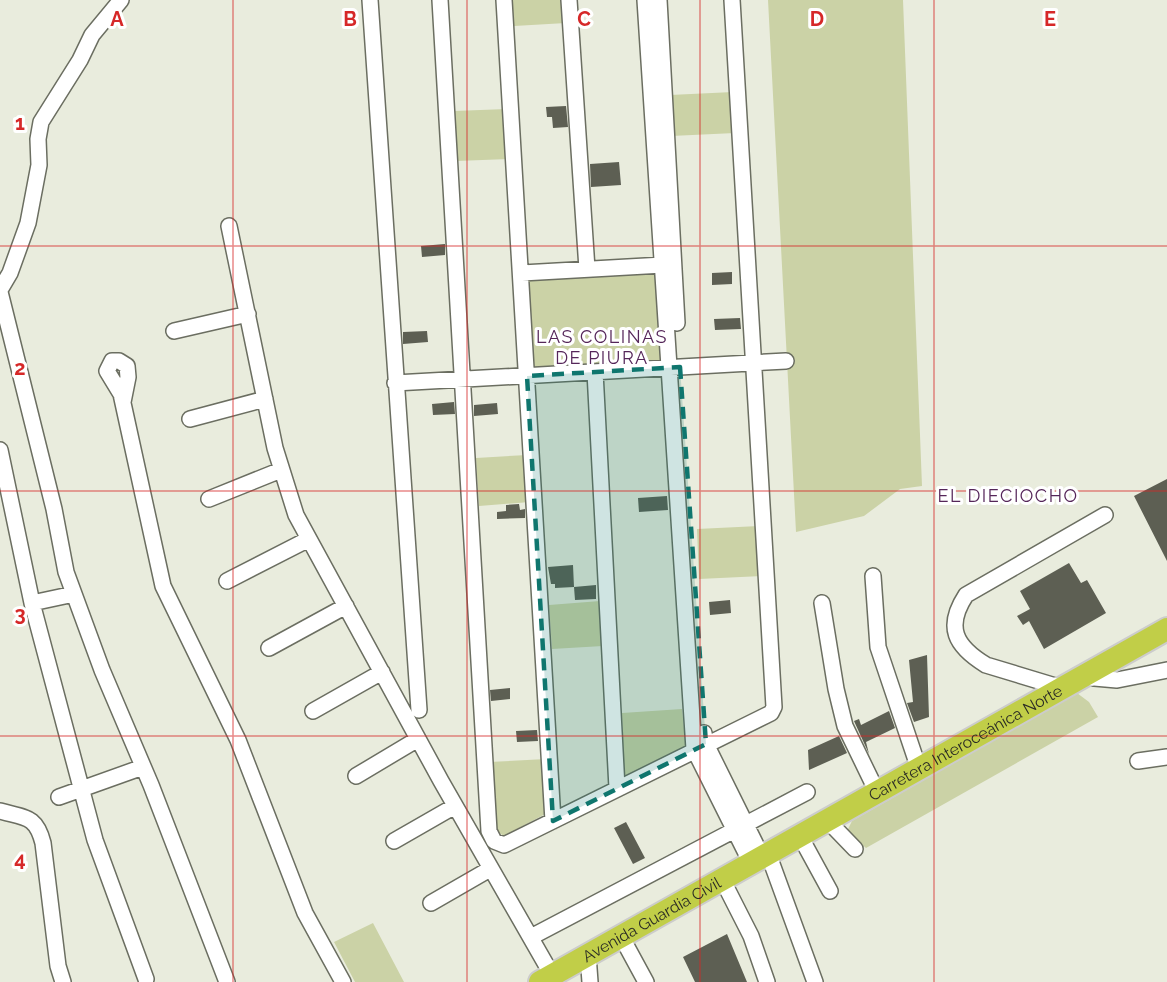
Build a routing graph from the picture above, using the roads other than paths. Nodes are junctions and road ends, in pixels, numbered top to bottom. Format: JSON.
{"nodes":[{"id":1,"x":121,"y":0,"type":"edge"},
{"id":2,"x":370,"y":0,"type":"edge"},
{"id":3,"x":440,"y":0,"type":"edge"},
{"id":4,"x":504,"y":0,"type":"edge"},
{"id":5,"x":569,"y":0,"type":"edge"},
{"id":6,"x":645,"y":0,"type":"edge"},
{"id":7,"x":659,"y":0,"type":"edge"},
{"id":8,"x":732,"y":0,"type":"edge"},
{"id":9,"x":230,"y":226,"type":"dead end"},
{"id":10,"x":663,"y":265,"type":"junction"},
{"id":11,"x":587,"y":269,"type":"junction"},
{"id":12,"x":522,"y":273,"type":"junction"},
{"id":13,"x":0,"y":291,"type":"edge"},
{"id":14,"x":248,"y":314,"type":"junction"},
{"id":15,"x":174,"y":331,"type":"dead end"},
{"id":16,"x":7,"y":350,"type":"edge"},
{"id":17,"x":786,"y":361,"type":"dead end"},
{"id":18,"x":755,"y":363,"type":"junction"},
{"id":19,"x":675,"y":367,"type":"junction"},
{"id":20,"x":595,"y":372,"type":"junction"},
{"id":21,"x":527,"y":376,"type":"junction"},
{"id":22,"x":461,"y":379,"type":"junction"},
{"id":23,"x":395,"y":383,"type":"junction"},
{"id":24,"x":265,"y":399,"type":"junction"},
{"id":25,"x":123,"y":402,"type":"dead end"},
{"id":26,"x":190,"y":419,"type":"dead end"},
{"id":27,"x":0,"y":450,"type":"edge"},
{"id":28,"x":281,"y":470,"type":"junction"},
{"id":29,"x":209,"y":499,"type":"dead end"},
{"id":30,"x":1106,"y":515,"type":"dead end"},
{"id":31,"x":309,"y":539,"type":"junction"},
{"id":32,"x":873,"y":576,"type":"dead end"},
{"id":33,"x":227,"y":581,"type":"dead end"},
{"id":34,"x":74,"y":594,"type":"junction"},
{"id":35,"x":33,"y":603,"type":"junction"},
{"id":36,"x":822,"y":603,"type":"dead end"},
{"id":37,"x":346,"y":606,"type":"junction"},
{"id":38,"x":1167,"y":629,"type":"edge"},
{"id":39,"x":270,"y":648,"type":"dead end"},
{"id":40,"x":1167,"y":670,"type":"edge"},
{"id":41,"x":382,"y":672,"type":"junction"},
{"id":42,"x":1083,"y":676,"type":"junction"},
{"id":43,"x":1062,"y":688,"type":"junction"},
{"id":44,"x":419,"y":710,"type":"dead end"},
{"id":45,"x":313,"y":711,"type":"dead end"},
{"id":46,"x":418,"y":739,"type":"junction"},
{"id":47,"x":700,"y":746,"type":"junction"},
{"id":48,"x":1167,"y":757,"type":"edge"},
{"id":49,"x":1138,"y":761,"type":"dead end"},
{"id":50,"x":143,"y":767,"type":"junction"},
{"id":51,"x":919,"y":769,"type":"junction"},
{"id":52,"x":356,"y":776,"type":"dead end"},
{"id":53,"x":617,"y":788,"type":"junction"},
{"id":54,"x":82,"y":789,"type":"junction"},
{"id":55,"x":807,"y":792,"type":"dead end"},
{"id":56,"x":877,"y":792,"type":"junction"},
{"id":57,"x":59,"y":797,"type":"dead end"},
{"id":58,"x":455,"y":806,"type":"junction"},
{"id":59,"x":0,"y":811,"type":"edge"},
{"id":60,"x":827,"y":820,"type":"junction"},
{"id":61,"x":554,"y":821,"type":"junction"},
{"id":62,"x":740,"y":827,"type":"junction"},
{"id":63,"x":800,"y":836,"type":"junction"},
{"id":64,"x":394,"y":840,"type":"dead end"},
{"id":65,"x":855,"y":849,"type":"dead end"},
{"id":66,"x":761,"y":858,"type":"junction"},
{"id":67,"x":490,"y":869,"type":"junction"},
{"id":68,"x":722,"y":879,"type":"junction"},
{"id":69,"x":830,"y":891,"type":"dead end"},
{"id":70,"x":431,"y":903,"type":"dead end"},
{"id":71,"x":621,"y":936,"type":"junction"},
{"id":72,"x":531,"y":937,"type":"junction"},
{"id":73,"x":588,"y":955,"type":"junction"},
{"id":74,"x":146,"y":979,"type":"dead end"},
{"id":75,"x":546,"y":979,"type":"edge"},
{"id":76,"x":63,"y":982,"type":"edge"},
{"id":77,"x":227,"y":982,"type":"edge"},
{"id":78,"x":343,"y":982,"type":"edge"},
{"id":79,"x":590,"y":982,"type":"edge"},
{"id":80,"x":646,"y":982,"type":"edge"},
{"id":81,"x":767,"y":982,"type":"edge"},
{"id":82,"x":815,"y":982,"type":"edge"}],
"edges":[{"from":1,"to":13,"type":"street"},
{"from":2,"to":23,"type":"street"},
{"from":3,"to":22,"type":"street"},
{"from":4,"to":12,"type":"street"},
{"from":5,"to":11,"type":"street"},
{"from":6,"to":10,"type":"street"},
{"from":7,"to":19,"type":"street"},
{"from":8,"to":18,"type":"street"},
{"from":9,"to":14,"type":"street"},
{"from":10,"to":11,"type":"street"},
{"from":10,"to":19,"type":"street"},
{"from":11,"to":12,"type":"street"},
{"from":12,"to":21,"type":"street"},
{"from":13,"to":16,"type":"street"},
{"from":14,"to":15,"type":"street"},
{"from":14,"to":24,"type":"street"},
{"from":16,"to":34,"type":"street"},
{"from":17,"to":18,"type":"street"},
{"from":18,"to":19,"type":"street"},
{"from":18,"to":47,"type":"street"},
{"from":19,"to":20,"type":"street"},
{"from":19,"to":47,"type":"street"},
{"from":20,"to":21,"type":"street"},
{"from":20,"to":53,"type":"street"},
{"from":21,"to":22,"type":"street"},
{"from":21,"to":61,"type":"street"},
{"from":22,"to":23,"type":"street"},
{"from":22,"to":61,"type":"street"},
{"from":23,"to":44,"type":"street"},
{"from":24,"to":26,"type":"street"},
{"from":24,"to":28,"type":"street"},
{"from":25,"to":78,"type":"street"},
{"from":27,"to":35,"type":"street"},
{"from":28,"to":29,"type":"street"},
{"from":28,"to":31,"type":"street"},
{"from":30,"to":43,"type":"street"},
{"from":31,"to":33,"type":"street"},
{"from":31,"to":37,"type":"street"},
{"from":32,"to":51,"type":"street"},
{"from":34,"to":35,"type":"street"},
{"from":34,"to":50,"type":"street"},
{"from":35,"to":54,"type":"street"},
{"from":36,"to":56,"type":"street"},
{"from":37,"to":39,"type":"street"},
{"from":37,"to":41,"type":"street"},
{"from":38,"to":42,"type":"highway","name":"Carretera Interoceánica Norte"},
{"from":40,"to":42,"type":"street"},
{"from":41,"to":45,"type":"street"},
{"from":41,"to":46,"type":"street"},
{"from":42,"to":43,"type":"highway","name":"Carretera Interoceánica Norte"},
{"from":43,"to":51,"type":"highway","name":"Carretera Interoceánica Norte"},
{"from":46,"to":52,"type":"street"},
{"from":46,"to":58,"type":"street"},
{"from":47,"to":53,"type":"street"},
{"from":47,"to":62,"type":"street"},
{"from":48,"to":49,"type":"street"},
{"from":50,"to":54,"type":"street"},
{"from":50,"to":77,"type":"street"},
{"from":51,"to":56,"type":"highway","name":"Carretera Interoceánica Norte"},
{"from":53,"to":61,"type":"street"},
{"from":54,"to":57,"type":"street"},
{"from":54,"to":74,"type":"street"},
{"from":55,"to":62,"type":"street"},
{"from":56,"to":60,"type":"highway","name":"Carretera Interoceánica Norte"},
{"from":58,"to":64,"type":"street"},
{"from":58,"to":67,"type":"street"},
{"from":59,"to":76,"type":"street"},
{"from":60,"to":63,"type":"highway","name":"Carretera Interoceánica Norte"},
{"from":60,"to":65,"type":"street"},
{"from":62,"to":66,"type":"street"},
{"from":62,"to":72,"type":"street"},
{"from":63,"to":66,"type":"highway","name":"Carretera Interoceánica Norte"},
{"from":63,"to":69,"type":"street"},
{"from":66,"to":68,"type":"highway","name":"Avenida Guardia Civil"},
{"from":66,"to":82,"type":"street"},
{"from":67,"to":70,"type":"street"},
{"from":67,"to":72,"type":"street"},
{"from":68,"to":71,"type":"highway","name":"Avenida Guardia Civil"},
{"from":68,"to":81,"type":"street"},
{"from":71,"to":73,"type":"highway","name":"Avenida Guardia Civil"},
{"from":71,"to":80,"type":"street"},
{"from":72,"to":75,"type":"street"},
{"from":73,"to":75,"type":"highway","name":"Avenida Guardia Civil"},
{"from":73,"to":79,"type":"street"}]}
